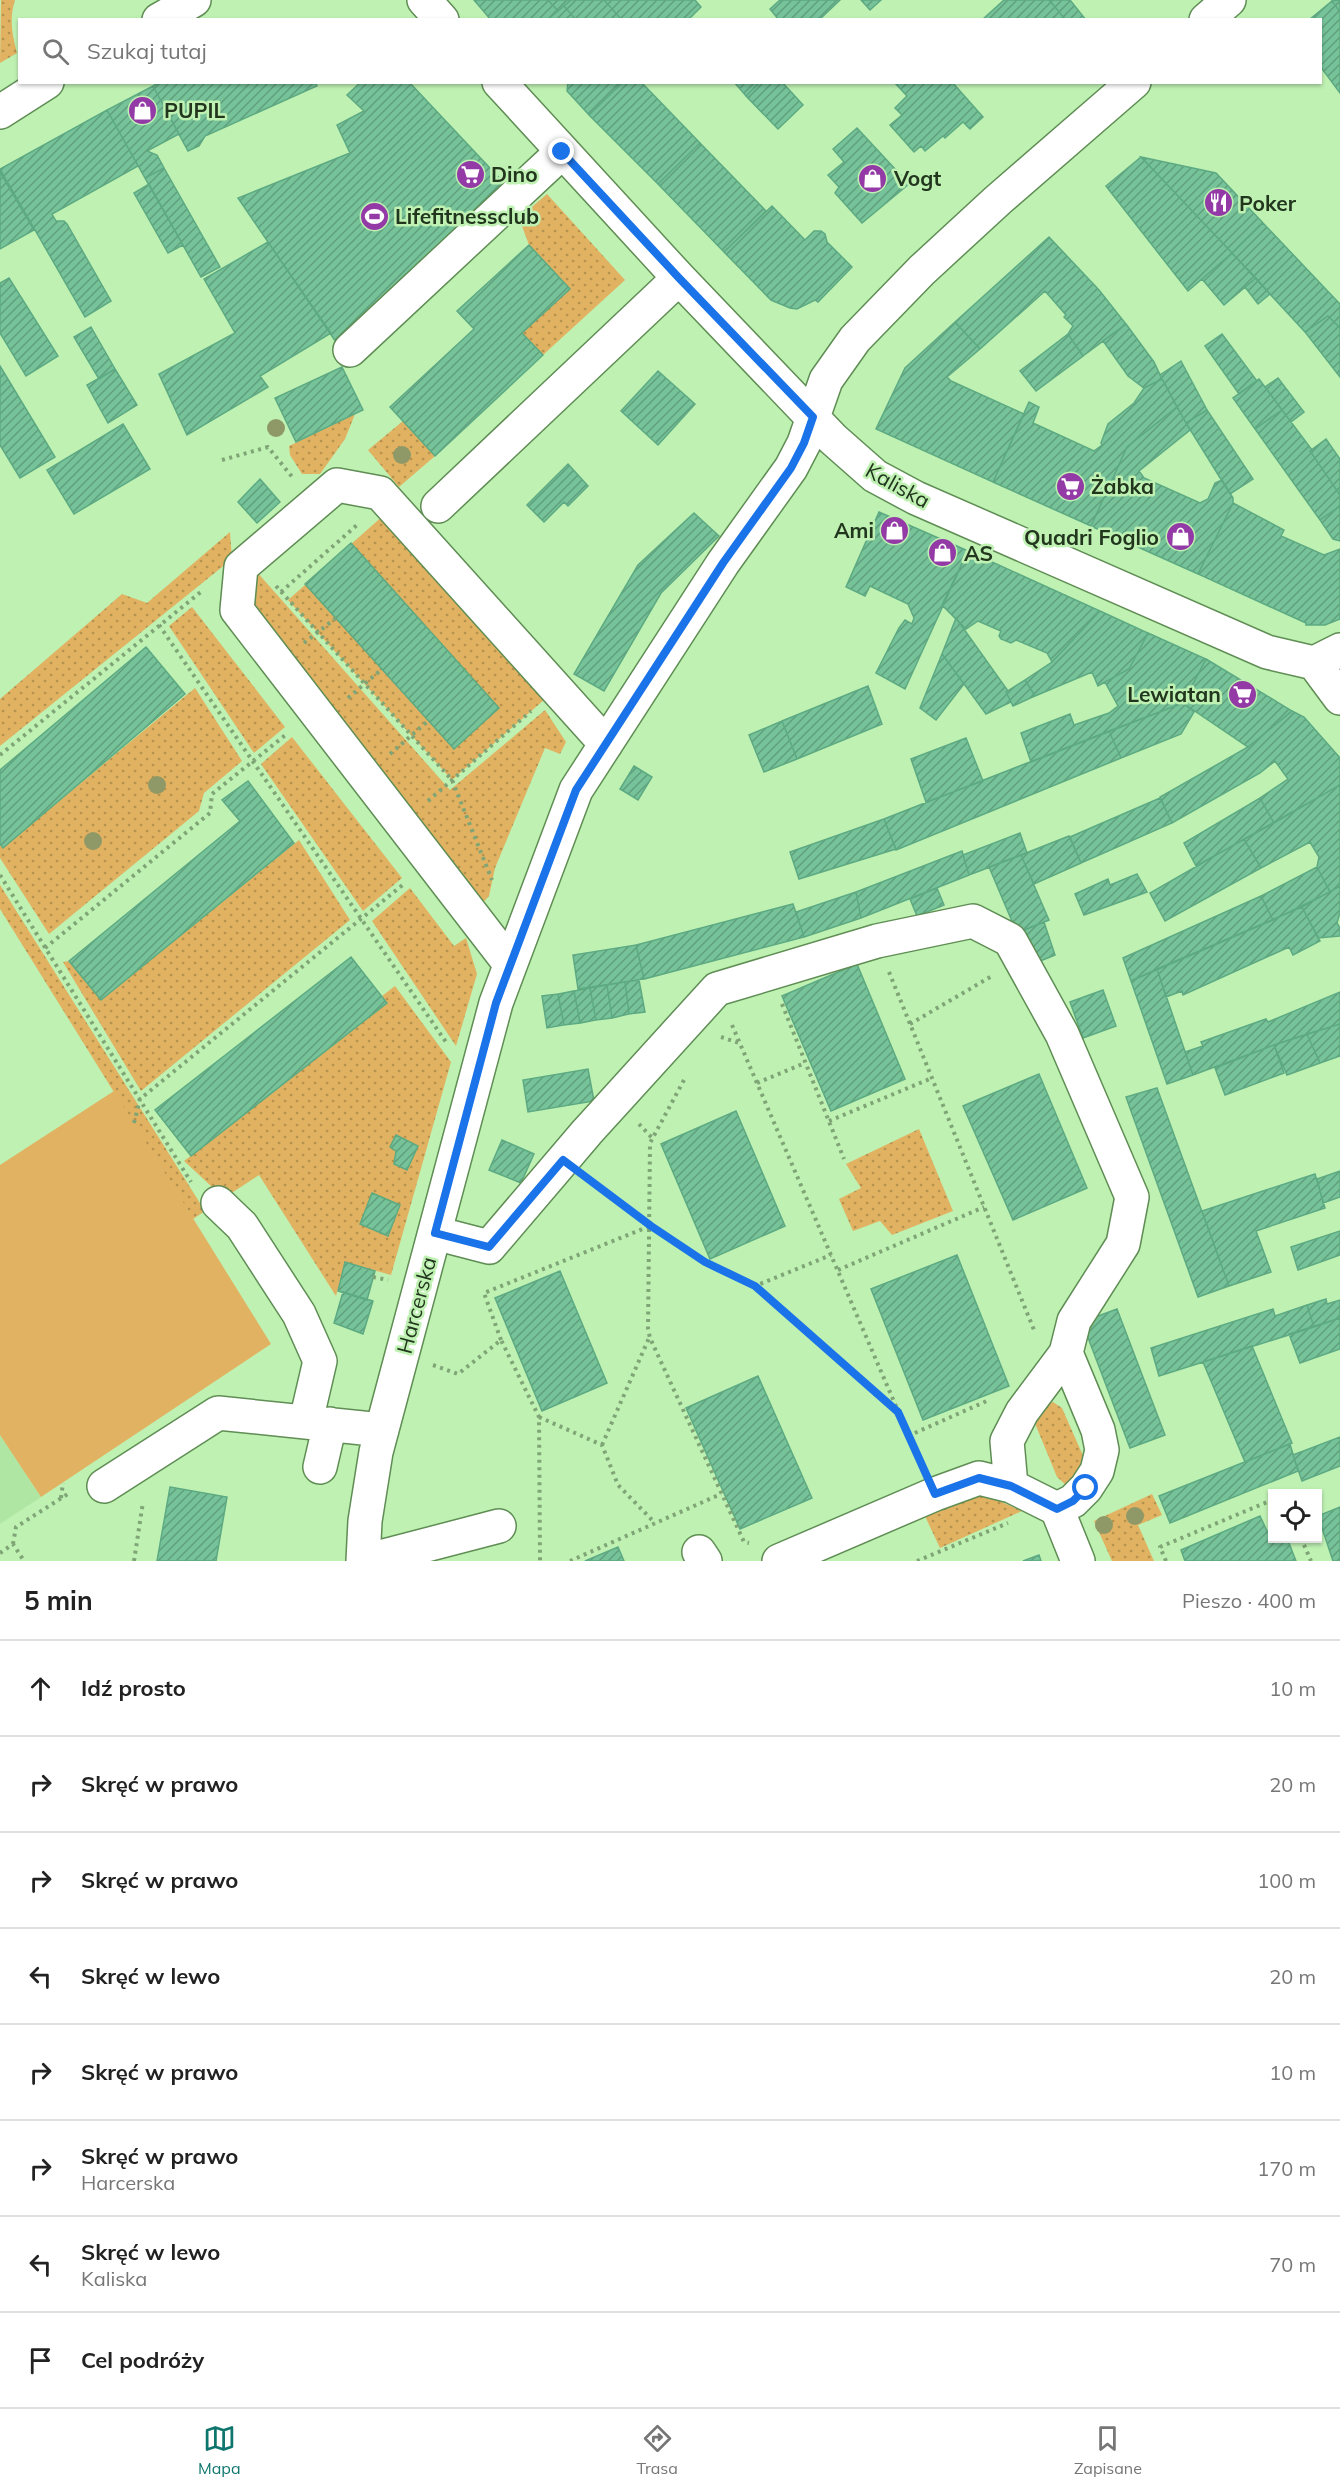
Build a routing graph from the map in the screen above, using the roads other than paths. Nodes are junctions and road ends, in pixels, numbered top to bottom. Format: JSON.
{"nodes":[{"id":1,"x":194,"y":0,"type":"edge"},
{"id":2,"x":424,"y":0,"type":"edge"},
{"id":3,"x":1229,"y":0,"type":"edge"},
{"id":4,"x":162,"y":18,"type":"edge"},
{"id":5,"x":440,"y":18,"type":"edge"},
{"id":6,"x":1208,"y":18,"type":"edge"},
{"id":7,"x":44,"y":84,"type":"edge"},
{"id":8,"x":501,"y":84,"type":"edge"},
{"id":9,"x":1132,"y":84,"type":"edge"},
{"id":10,"x":0,"y":112,"type":"edge"},
{"id":11,"x":562,"y":152,"type":"junction"},
{"id":12,"x":679,"y":278,"type":"junction"},
{"id":13,"x":350,"y":350,"type":"dead end"},
{"id":14,"x":813,"y":417,"type":"junction"},
{"id":15,"x":438,"y":506,"type":"dead end"},
{"id":16,"x":1327,"y":656,"type":"edge"},
{"id":17,"x":1340,"y":698,"type":"edge"},
{"id":18,"x":606,"y":744,"type":"junction"},
{"id":19,"x":510,"y":964,"type":"junction"},
{"id":20,"x":218,"y":1203,"type":"road end"},
{"id":21,"x":435,"y":1233,"type":"junction"},
{"id":22,"x":1059,"y":1363,"type":"junction"},
{"id":23,"x":318,"y":1422,"type":"junction"},
{"id":24,"x":382,"y":1430,"type":"junction"},
{"id":25,"x":320,"y":1467,"type":"dead end"},
{"id":26,"x":104,"y":1486,"type":"dead end"},
{"id":27,"x":1011,"y":1486,"type":"junction"},
{"id":28,"x":1053,"y":1507,"type":"junction"},
{"id":29,"x":499,"y":1526,"type":"dead end"},
{"id":30,"x":768,"y":1553,"type":"edge"},
{"id":31,"x":364,"y":1561,"type":"edge"},
{"id":32,"x":1078,"y":1561,"type":"edge"}],
"edges":[{"from":1,"to":4,"type":"street"},
{"from":2,"to":5,"type":"street"},
{"from":3,"to":6,"type":"street"},
{"from":7,"to":10,"type":"street"},
{"from":8,"to":11,"type":"street","name":"Kaliska"},
{"from":9,"to":14,"type":"street","name":"Harcerska"},
{"from":11,"to":12,"type":"street","name":"Kaliska"},
{"from":11,"to":13,"type":"street"},
{"from":12,"to":14,"type":"street","name":"Kaliska"},
{"from":12,"to":15,"type":"street"},
{"from":14,"to":16,"type":"street","name":"Kaliska"},
{"from":14,"to":18,"type":"street","name":"Harcerska"},
{"from":16,"to":17,"type":"street","name":"Kaliska"},
{"from":18,"to":19,"type":"street","name":"Harcerska"},
{"from":18,"to":19,"type":"street"},
{"from":19,"to":21,"type":"street","name":"Harcerska"},
{"from":20,"to":23,"type":"street"},
{"from":21,"to":22,"type":"street"},
{"from":21,"to":24,"type":"street","name":"Harcerska"},
{"from":22,"to":27,"type":"street"},
{"from":22,"to":28,"type":"street"},
{"from":23,"to":24,"type":"street"},
{"from":23,"to":25,"type":"street"},
{"from":23,"to":26,"type":"street"},
{"from":24,"to":31,"type":"street","name":"Harcerska"},
{"from":27,"to":28,"type":"street"},
{"from":27,"to":30,"type":"street"},
{"from":28,"to":32,"type":"street"},
{"from":29,"to":31,"type":"street"}]}
